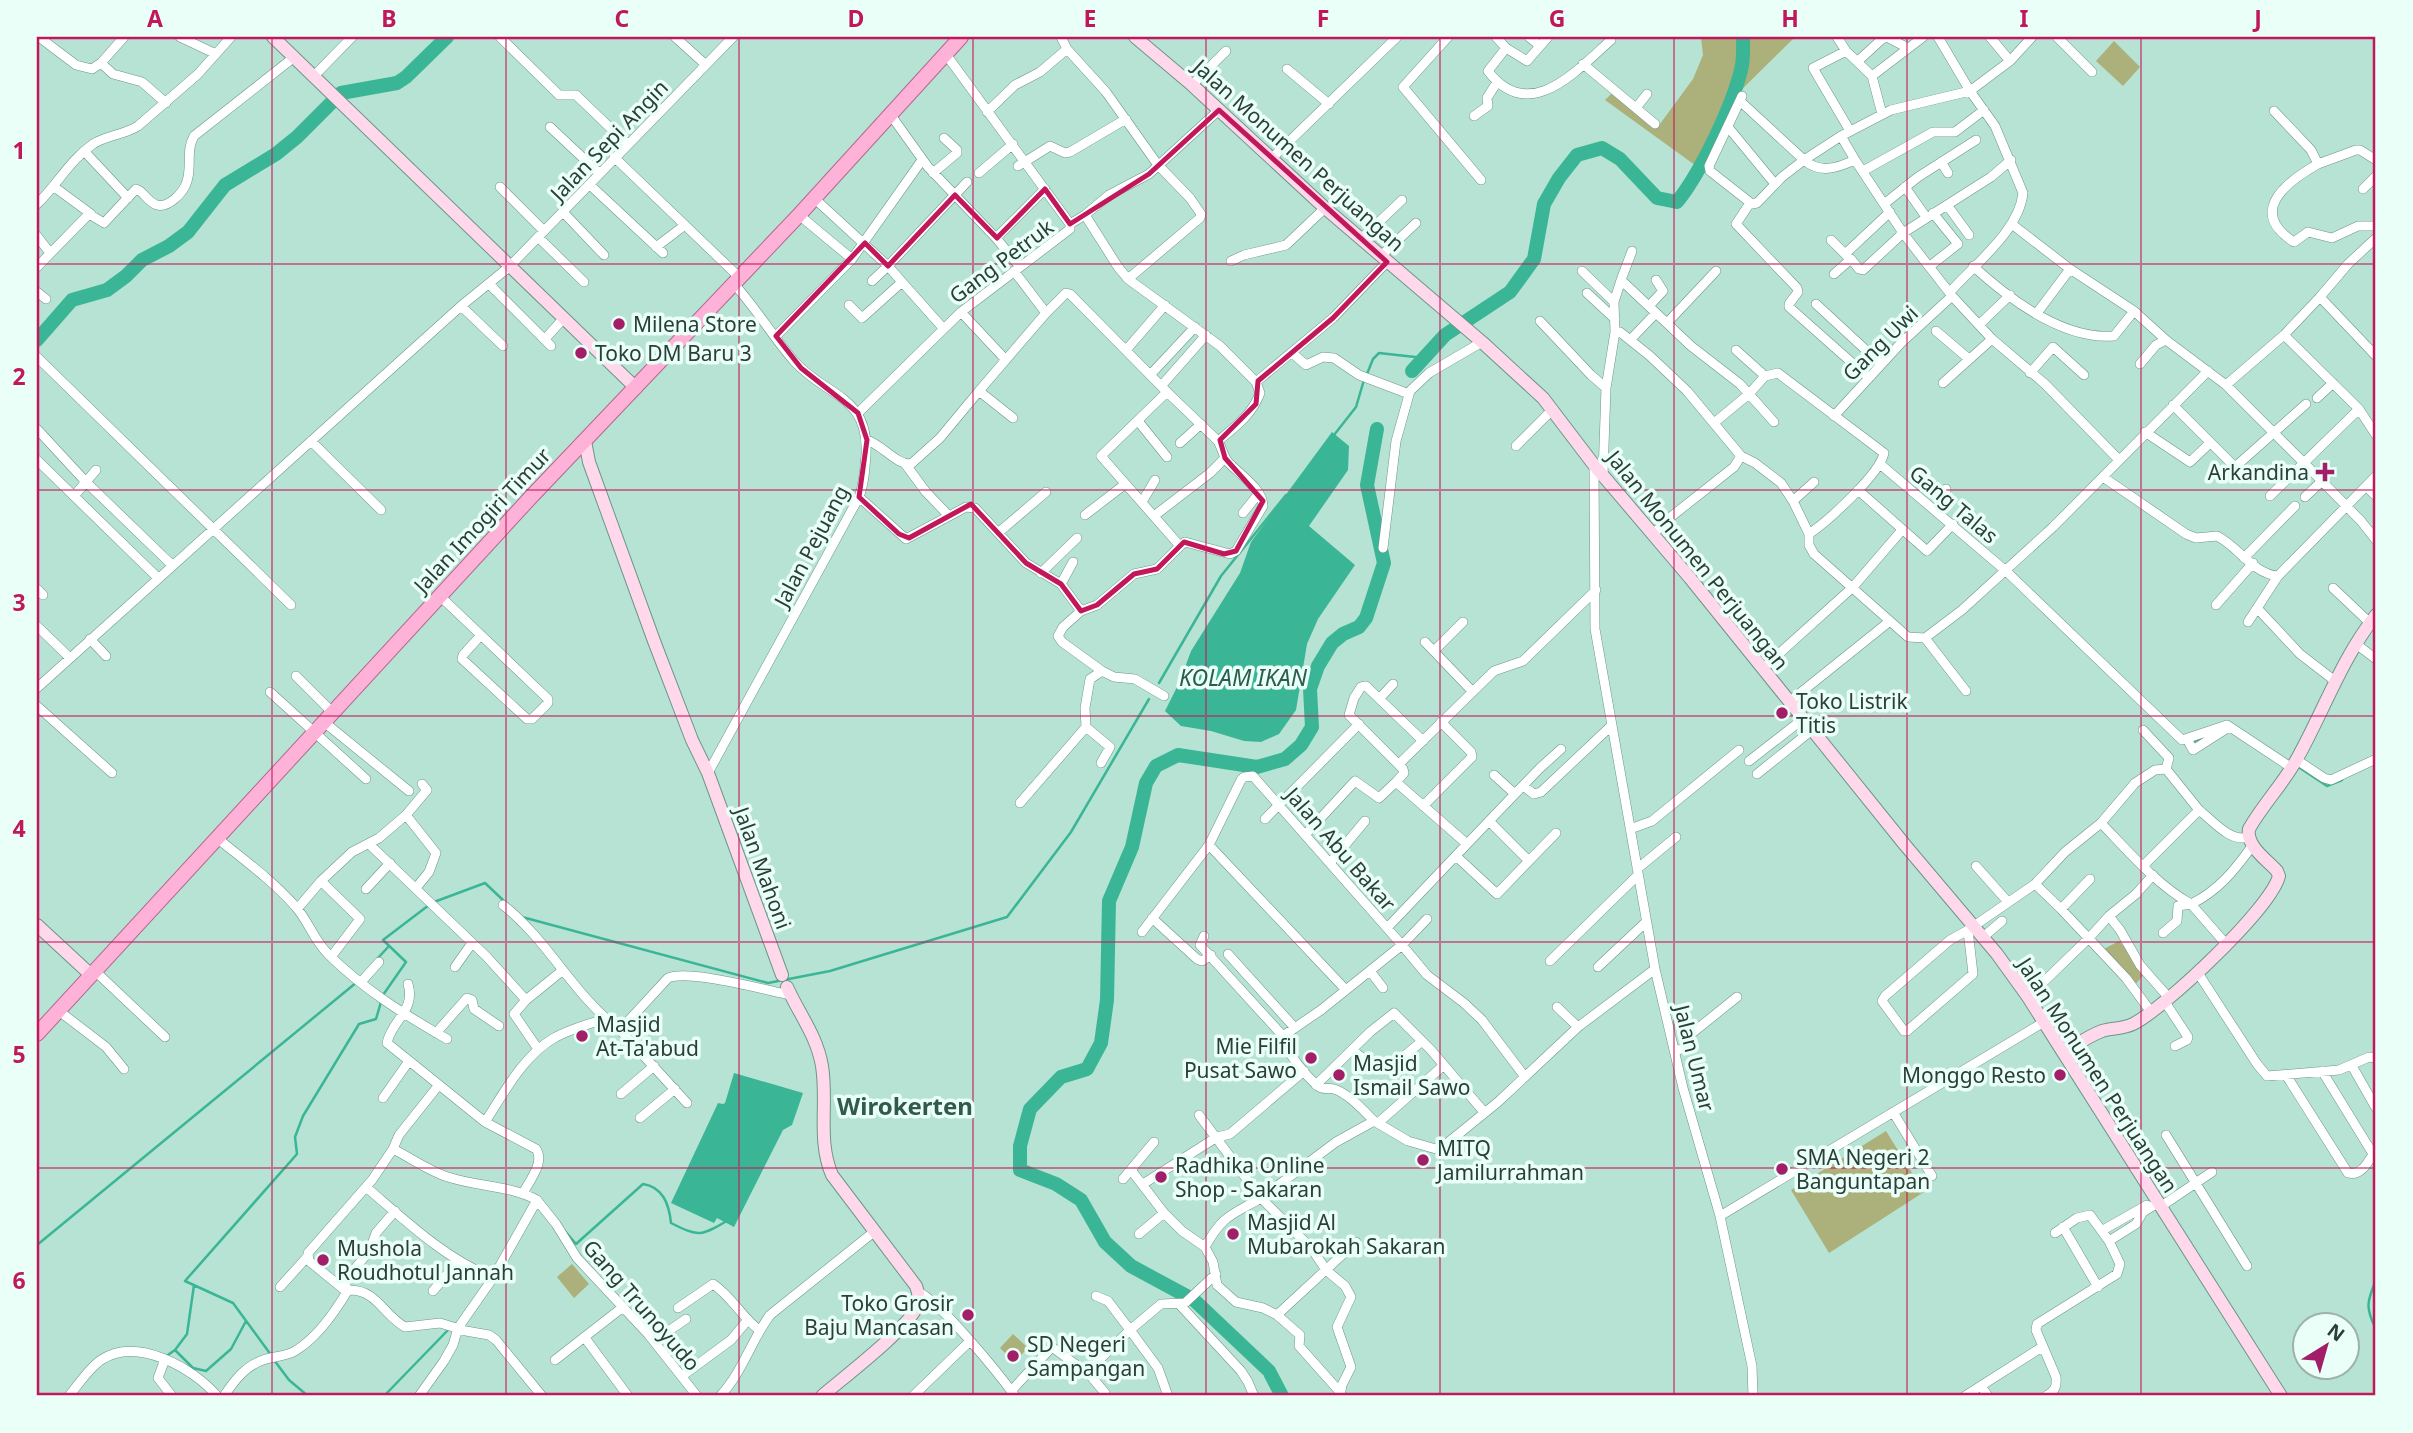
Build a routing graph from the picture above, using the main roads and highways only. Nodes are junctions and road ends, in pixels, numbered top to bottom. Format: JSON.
{"nodes":[{"id":1,"x":961,"y":37,"type":"edge"},
{"id":2,"x":37,"y":1034,"type":"edge"}],
"edges":[{"from":1,"to":2,"type":"main road","name":"Jalan Imogiri Timur"}]}
